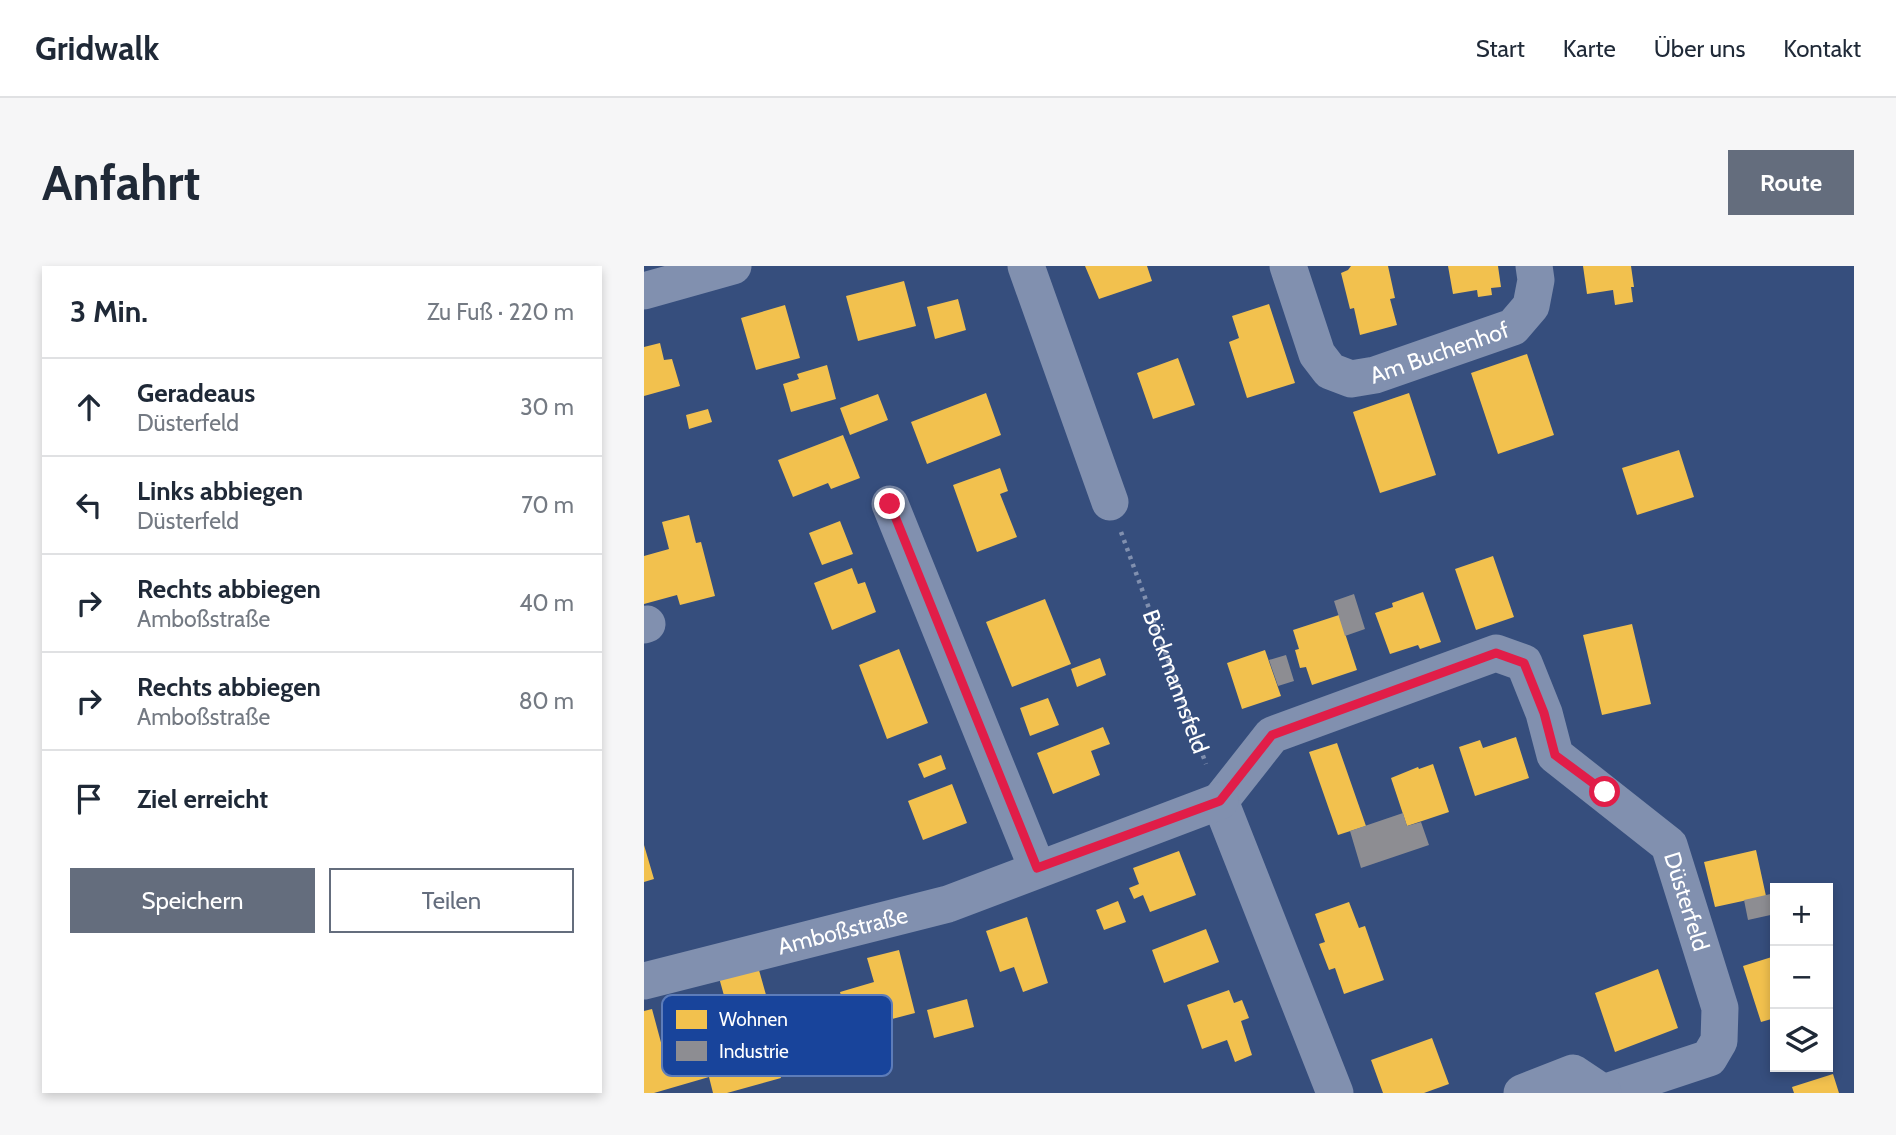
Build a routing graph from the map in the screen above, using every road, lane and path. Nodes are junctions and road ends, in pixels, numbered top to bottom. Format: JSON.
{"nodes":[{"id":1,"x":733,"y":266,"type":"edge"},
{"id":2,"x":1027,"y":266,"type":"edge"},
{"id":3,"x":1288,"y":266,"type":"edge"},
{"id":4,"x":1534,"y":266,"type":"edge"},
{"id":5,"x":644,"y":291,"type":"edge"},
{"id":6,"x":1111,"y":502,"type":"joint"},
{"id":7,"x":890,"y":504,"type":"dead end"},
{"id":8,"x":1220,"y":801,"type":"junction"},
{"id":9,"x":1037,"y":868,"type":"junction"},
{"id":10,"x":644,"y":981,"type":"edge"},
{"id":11,"x":1593,"y":1086,"type":"edge"},
{"id":12,"x":1335,"y":1093,"type":"edge"},
{"id":13,"x":1522,"y":1093,"type":"edge"}],
"edges":[{"from":1,"to":5,"type":"street"},
{"from":2,"to":6,"type":"street"},
{"from":3,"to":4,"type":"street","name":"Am Buchenhof"},
{"from":6,"to":8,"type":"path","name":"Böckmannsfeld"},
{"from":7,"to":9,"type":"street"},
{"from":8,"to":9,"type":"street","name":"Amboßstraße"},
{"from":8,"to":11,"type":"street","name":"Düsterfeld"},
{"from":8,"to":12,"type":"street"},
{"from":9,"to":10,"type":"street","name":"Amboßstraße"},
{"from":11,"to":13,"type":"street"}]}
